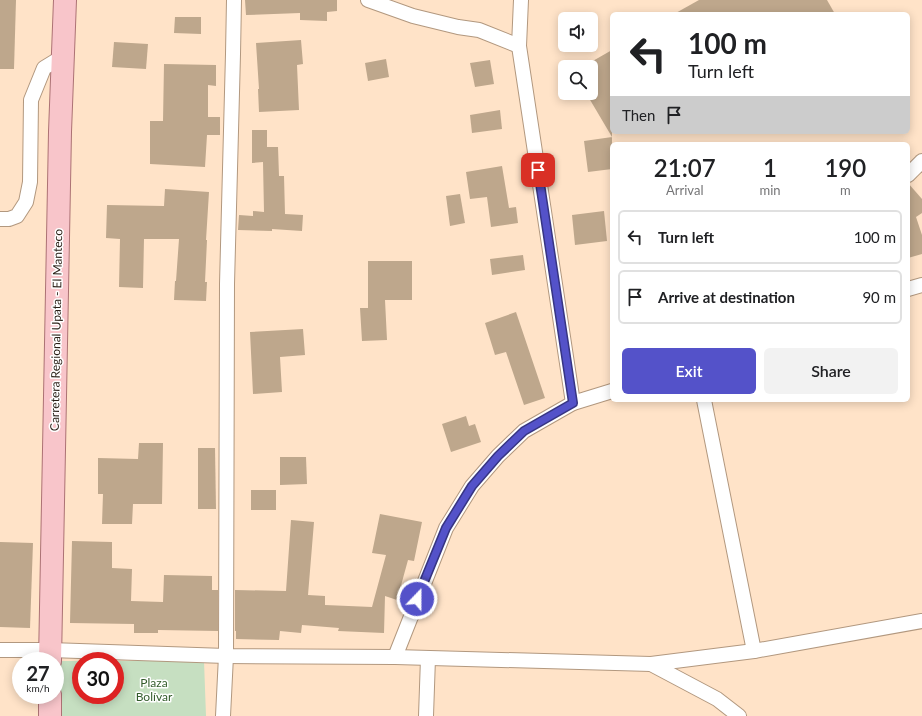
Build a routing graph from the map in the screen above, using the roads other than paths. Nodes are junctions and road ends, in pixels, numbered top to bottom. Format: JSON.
{"nodes":[{"id":1,"x":64,"y":0,"type":"edge"},
{"id":2,"x":234,"y":0,"type":"edge"},
{"id":3,"x":368,"y":0,"type":"edge"},
{"id":4,"x":521,"y":0,"type":"edge"},
{"id":5,"x":519,"y":46,"type":"junction"},
{"id":6,"x":62,"y":57,"type":"junction"},
{"id":7,"x":922,"y":161,"type":"edge"},
{"id":8,"x":910,"y":173,"type":"edge"},
{"id":9,"x":0,"y":219,"type":"edge"},
{"id":10,"x":922,"y":285,"type":"edge"},
{"id":11,"x":910,"y":288,"type":"edge"},
{"id":12,"x":610,"y":392,"type":"edge"},
{"id":13,"x":704,"y":402,"type":"edge"},
{"id":14,"x":573,"y":403,"type":"junction"},
{"id":15,"x":922,"y":621,"type":"edge"},
{"id":16,"x":0,"y":650,"type":"edge"},
{"id":17,"x":754,"y":651,"type":"junction"},
{"id":18,"x":17,"y":652,"type":"edge"},
{"id":19,"x":50,"y":652,"type":"edge"},
{"id":20,"x":64,"y":656,"type":"edge"},
{"id":21,"x":226,"y":656,"type":"junction"},
{"id":22,"x":395,"y":656,"type":"junction"},
{"id":23,"x":428,"y":658,"type":"junction"},
{"id":24,"x":651,"y":664,"type":"junction"},
{"id":25,"x":50,"y":704,"type":"edge"},
{"id":26,"x":50,"y":716,"type":"edge"},
{"id":27,"x":223,"y":716,"type":"edge"},
{"id":28,"x":426,"y":716,"type":"edge"},
{"id":29,"x":739,"y":716,"type":"edge"}],
"edges":[{"from":1,"to":6,"type":"main road","name":"Carretera Regional Upata - El Manteco"},
{"from":2,"to":21,"type":"street"},
{"from":3,"to":5,"type":"street"},
{"from":4,"to":5,"type":"street"},
{"from":5,"to":14,"type":"street"},
{"from":6,"to":9,"type":"street"},
{"from":6,"to":19,"type":"main road","name":"Carretera Regional Upata - El Manteco"},
{"from":7,"to":8,"type":"street"},
{"from":10,"to":11,"type":"street"},
{"from":12,"to":14,"type":"street"},
{"from":13,"to":17,"type":"street"},
{"from":14,"to":22,"type":"street"},
{"from":15,"to":17,"type":"street"},
{"from":16,"to":18,"type":"street"},
{"from":17,"to":24,"type":"street"},
{"from":20,"to":21,"type":"street"},
{"from":21,"to":22,"type":"street"},
{"from":21,"to":27,"type":"street"},
{"from":22,"to":23,"type":"street"},
{"from":23,"to":24,"type":"street"},
{"from":23,"to":28,"type":"street"},
{"from":24,"to":29,"type":"street"},
{"from":25,"to":26,"type":"main road"}]}
